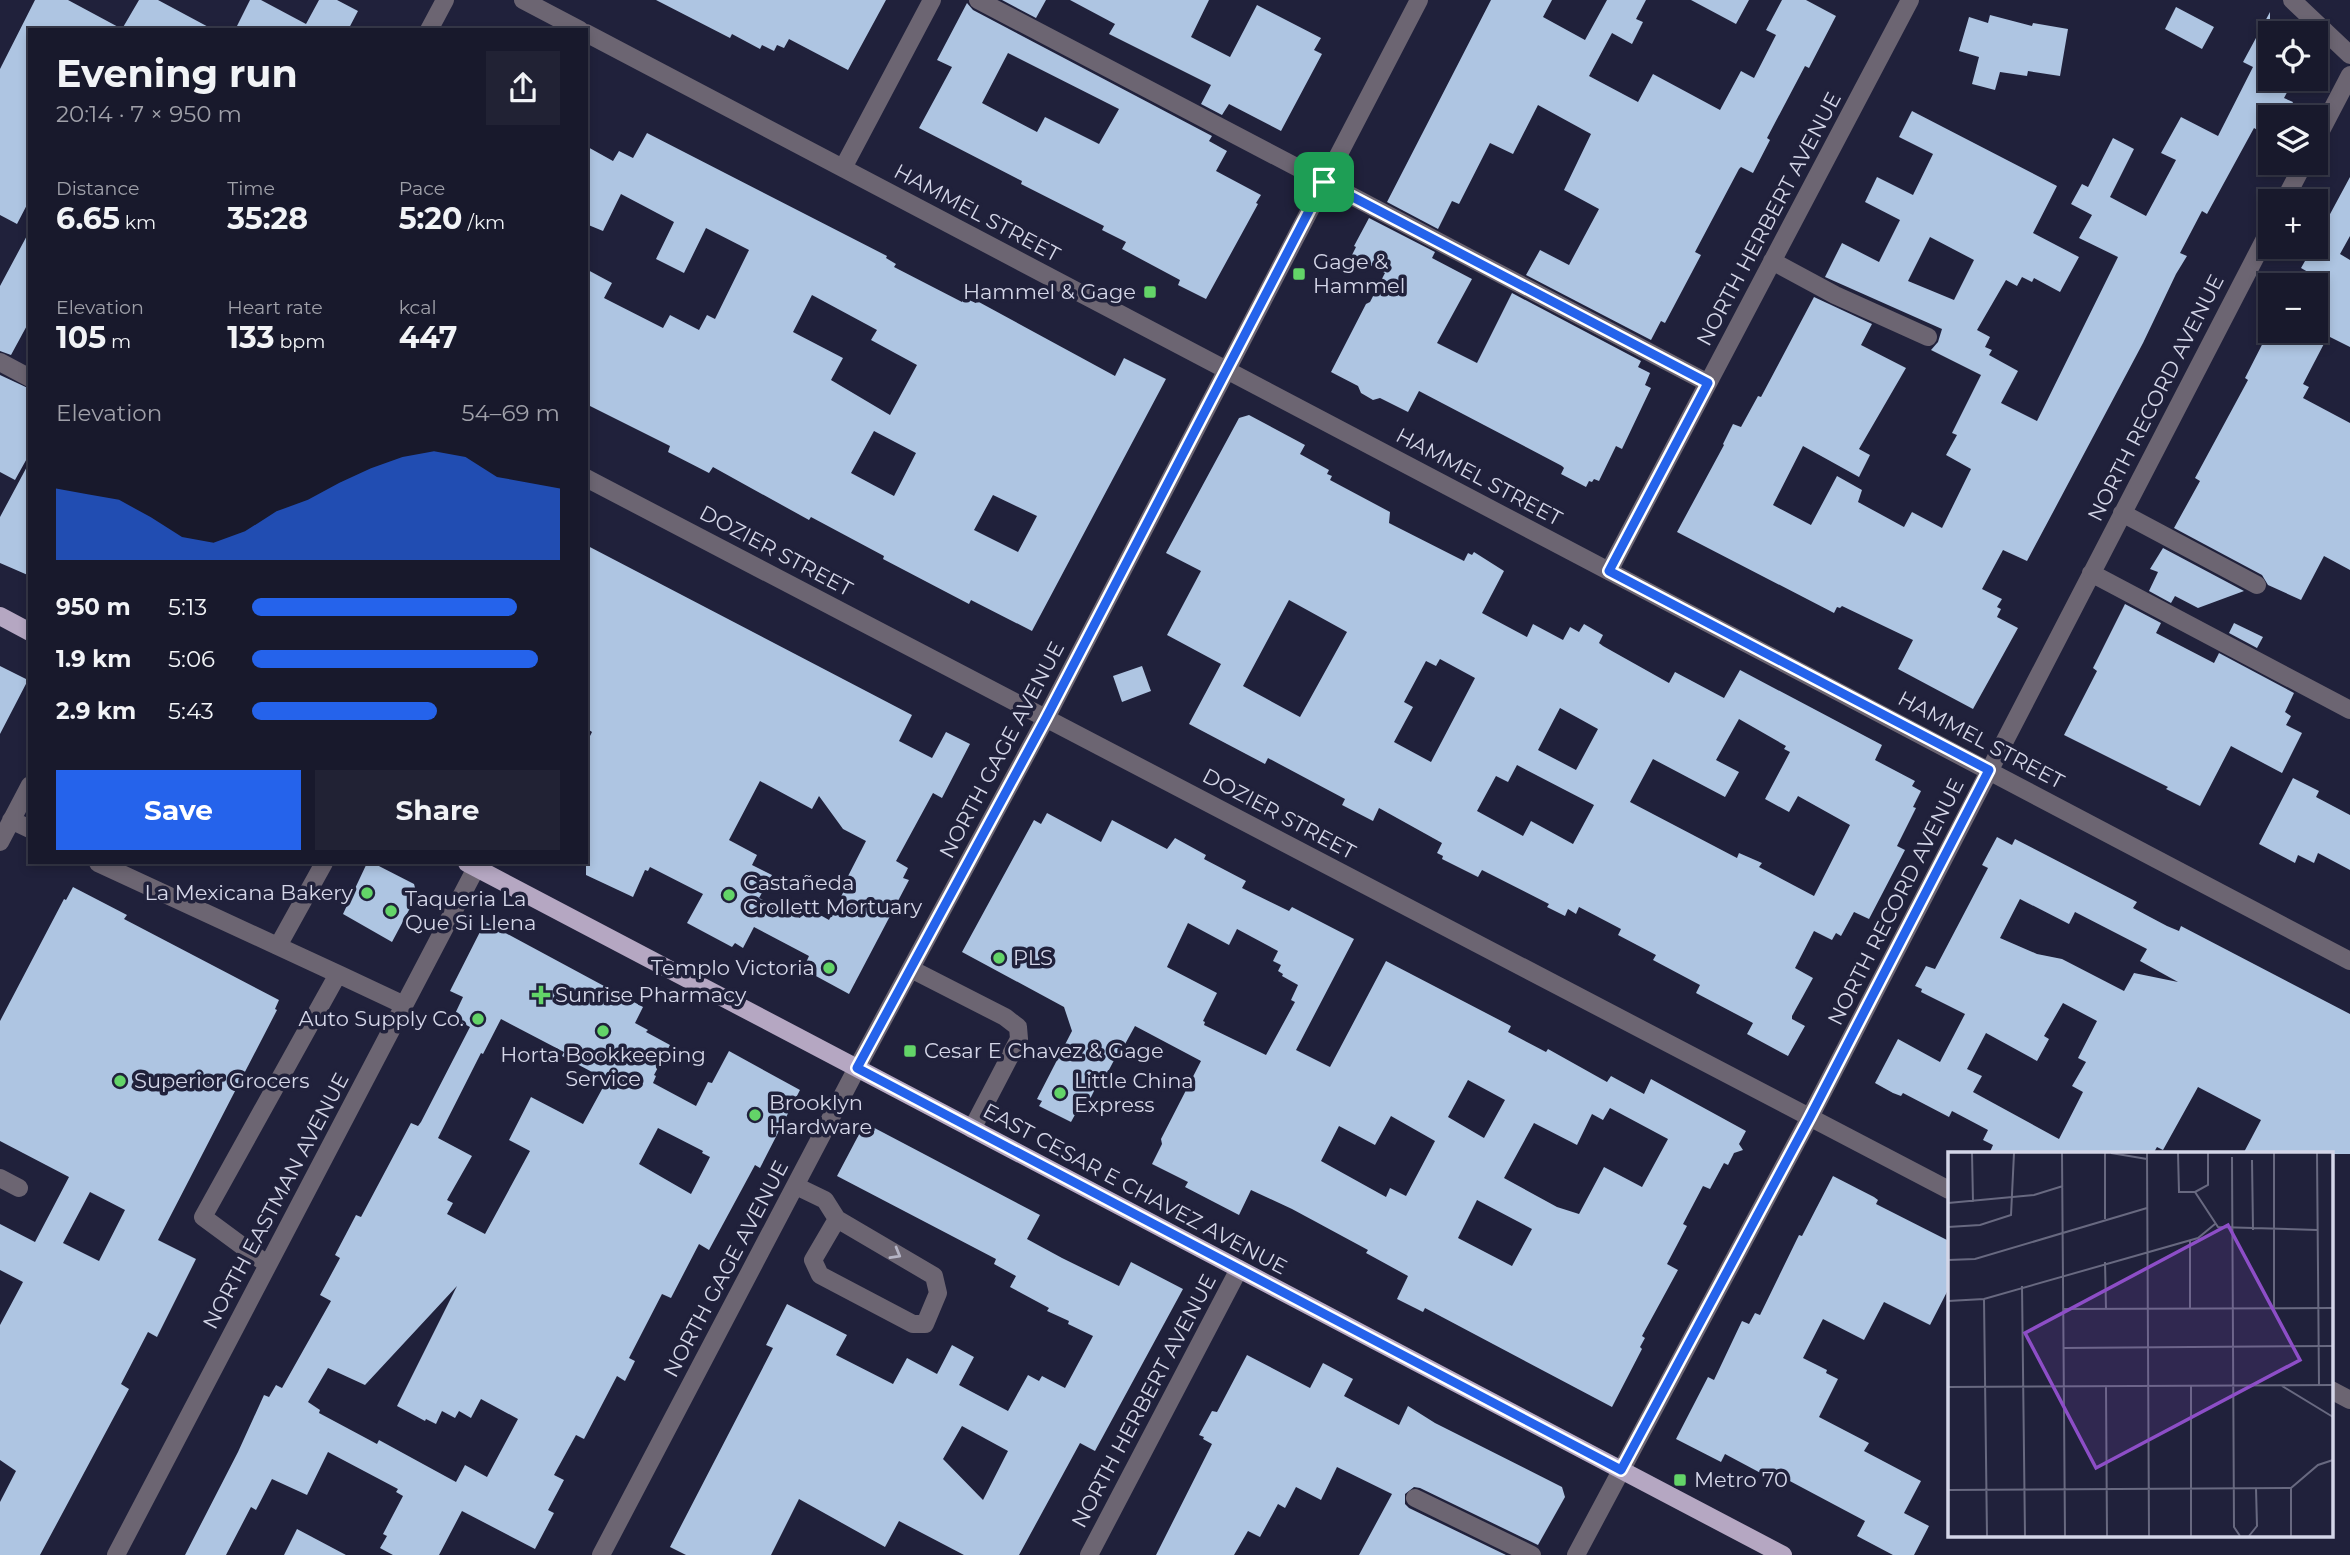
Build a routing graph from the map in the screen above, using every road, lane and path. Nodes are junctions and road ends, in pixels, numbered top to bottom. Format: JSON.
{"nodes":[{"id":1,"x":445,"y":0,"type":"edge"},
{"id":2,"x":523,"y":0,"type":"edge"},
{"id":3,"x":932,"y":0,"type":"edge"},
{"id":4,"x":978,"y":0,"type":"edge"},
{"id":5,"x":1419,"y":0,"type":"edge"},
{"id":6,"x":1910,"y":0,"type":"edge"},
{"id":7,"x":2292,"y":0,"type":"edge"},
{"id":8,"x":430,"y":28,"type":"edge"},
{"id":9,"x":576,"y":28,"type":"edge"},
{"id":10,"x":588,"y":34,"type":"edge"},
{"id":11,"x":2350,"y":55,"type":"edge"},
{"id":12,"x":2350,"y":75,"type":"edge"},
{"id":13,"x":2328,"y":117,"type":"edge"},
{"id":14,"x":843,"y":168,"type":"junction"},
{"id":15,"x":1324,"y":182,"type":"junction"},
{"id":16,"x":2258,"y":252,"type":"edge"},
{"id":17,"x":1772,"y":261,"type":"junction"},
{"id":18,"x":1928,"y":337,"type":"dead end"},
{"id":19,"x":0,"y":362,"type":"edge"},
{"id":20,"x":1226,"y":370,"type":"junction"},
{"id":21,"x":28,"y":377,"type":"edge"},
{"id":22,"x":1708,"y":383,"type":"junction"},
{"id":23,"x":588,"y":479,"type":"edge"},
{"id":24,"x":2122,"y":513,"type":"junction"},
{"id":25,"x":1609,"y":571,"type":"junction"},
{"id":26,"x":2091,"y":573,"type":"junction"},
{"id":27,"x":2257,"y":585,"type":"dead end"},
{"id":28,"x":0,"y":616,"type":"edge"},
{"id":29,"x":28,"y":631,"type":"edge"},
{"id":30,"x":2350,"y":710,"type":"edge"},
{"id":31,"x":1046,"y":718,"type":"junction"},
{"id":32,"x":1989,"y":770,"type":"junction"},
{"id":33,"x":28,"y":789,"type":"edge"},
{"id":34,"x":11,"y":820,"type":"junction"},
{"id":35,"x":28,"y":828,"type":"edge"},
{"id":36,"x":0,"y":842,"type":"edge"},
{"id":37,"x":100,"y":864,"type":"edge"},
{"id":38,"x":323,"y":864,"type":"edge"},
{"id":39,"x":472,"y":865,"type":"edge"},
{"id":40,"x":278,"y":946,"type":"junction"},
{"id":41,"x":2350,"y":961,"type":"edge"},
{"id":42,"x":911,"y":969,"type":"junction"},
{"id":43,"x":338,"y":974,"type":"junction"},
{"id":44,"x":404,"y":1005,"type":"junction"},
{"id":45,"x":857,"y":1068,"type":"junction"},
{"id":46,"x":1810,"y":1117,"type":"junction"},
{"id":47,"x":972,"y":1129,"type":"junction"},
{"id":48,"x":0,"y":1178,"type":"edge"},
{"id":49,"x":796,"y":1186,"type":"junction"},
{"id":50,"x":19,"y":1188,"type":"dead end"},
{"id":51,"x":1948,"y":1190,"type":"edge"},
{"id":52,"x":837,"y":1219,"type":"junction"},
{"id":53,"x":268,"y":1265,"type":"junction"},
{"id":54,"x":1239,"y":1269,"type":"junction"},
{"id":55,"x":2332,"y":1391,"type":"edge"},
{"id":56,"x":2350,"y":1401,"type":"edge"},
{"id":57,"x":1621,"y":1470,"type":"junction"},
{"id":58,"x":1415,"y":1498,"type":"dead end"},
{"id":59,"x":116,"y":1555,"type":"edge"},
{"id":60,"x":601,"y":1555,"type":"edge"},
{"id":61,"x":1089,"y":1555,"type":"edge"},
{"id":62,"x":1532,"y":1555,"type":"edge"},
{"id":63,"x":1576,"y":1555,"type":"edge"},
{"id":64,"x":1783,"y":1555,"type":"edge"}],
"edges":[{"from":1,"to":8,"type":"street"},
{"from":2,"to":9,"type":"street"},
{"from":3,"to":14,"type":"street"},
{"from":4,"to":15,"type":"street"},
{"from":5,"to":15,"type":"street","name":"NORTH GAGE AVENUE"},
{"from":6,"to":17,"type":"street","name":"NORTH HERBERT AVENUE"},
{"from":7,"to":11,"type":"street"},
{"from":10,"to":14,"type":"street","name":"HAMMEL STREET"},
{"from":12,"to":13,"type":"street"},
{"from":14,"to":20,"type":"street","name":"HAMMEL STREET"},
{"from":15,"to":20,"type":"street","name":"NORTH GAGE AVENUE"},
{"from":15,"to":22,"type":"street"},
{"from":16,"to":24,"type":"street","name":"NORTH RECORD AVENUE"},
{"from":17,"to":18,"type":"street"},
{"from":17,"to":22,"type":"street","name":"NORTH HERBERT AVENUE"},
{"from":19,"to":21,"type":"street"},
{"from":20,"to":25,"type":"street","name":"HAMMEL STREET"},
{"from":20,"to":31,"type":"street","name":"NORTH GAGE AVENUE"},
{"from":22,"to":25,"type":"street","name":"NORTH HERBERT AVENUE"},
{"from":23,"to":31,"type":"street","name":"DOZIER STREET"},
{"from":24,"to":26,"type":"street","name":"NORTH RECORD AVENUE"},
{"from":24,"to":27,"type":"street"},
{"from":25,"to":32,"type":"street","name":"HAMMEL STREET"},
{"from":26,"to":30,"type":"street"},
{"from":26,"to":32,"type":"street","name":"NORTH RECORD AVENUE"},
{"from":28,"to":29,"type":"main road"},
{"from":31,"to":42,"type":"street","name":"NORTH GAGE AVENUE"},
{"from":31,"to":46,"type":"street","name":"DOZIER STREET"},
{"from":32,"to":41,"type":"street","name":"HAMMEL STREET"},
{"from":32,"to":46,"type":"street","name":"NORTH RECORD AVENUE"},
{"from":33,"to":34,"type":"street"},
{"from":34,"to":35,"type":"street"},
{"from":34,"to":36,"type":"street"},
{"from":37,"to":40,"type":"street"},
{"from":38,"to":40,"type":"street"},
{"from":39,"to":44,"type":"street","name":"NORTH EASTMAN AVENUE"},
{"from":39,"to":45,"type":"main road","name":"EAST CESAR E CHAVEZ AVENUE"},
{"from":40,"to":43,"type":"street"},
{"from":42,"to":45,"type":"street","name":"NORTH GAGE AVENUE"},
{"from":42,"to":47,"type":"street"},
{"from":43,"to":44,"type":"street"},
{"from":43,"to":53,"type":"street"},
{"from":44,"to":53,"type":"street","name":"NORTH EASTMAN AVENUE"},
{"from":45,"to":47,"type":"main road","name":"EAST CESAR E CHAVEZ AVENUE"},
{"from":45,"to":49,"type":"street","name":"NORTH GAGE AVENUE"},
{"from":46,"to":51,"type":"street","name":"DOZIER STREET"},
{"from":46,"to":57,"type":"street","name":"NORTH RECORD AVENUE"},
{"from":47,"to":54,"type":"main road","name":"EAST CESAR E CHAVEZ AVENUE"},
{"from":48,"to":50,"type":"street"},
{"from":49,"to":52,"type":"street"},
{"from":49,"to":60,"type":"street","name":"NORTH GAGE AVENUE"},
{"from":52,"to":52,"type":"street","one_way":true},
{"from":53,"to":59,"type":"street","name":"NORTH EASTMAN AVENUE"},
{"from":54,"to":57,"type":"main road","name":"EAST CESAR E CHAVEZ AVENUE"},
{"from":54,"to":61,"type":"street","name":"NORTH HERBERT AVENUE"},
{"from":55,"to":56,"type":"street"},
{"from":57,"to":63,"type":"street","name":"NORTH RECORD AVENUE"},
{"from":57,"to":64,"type":"main road","name":"EAST CESAR E CHAVEZ AVENUE"},
{"from":58,"to":62,"type":"street"}]}
